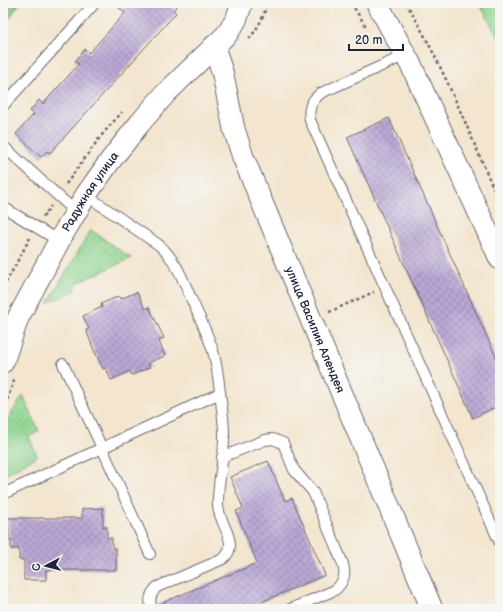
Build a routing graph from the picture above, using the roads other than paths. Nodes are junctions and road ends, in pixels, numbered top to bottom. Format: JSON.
{"nodes":[{"id":1,"x":96,"y":3,"type":"edge"},
{"id":2,"x":242,"y":3,"type":"edge"},
{"id":3,"x":377,"y":3,"type":"edge"},
{"id":4,"x":214,"y":46,"type":"junction"},
{"id":5,"x":406,"y":55,"type":"junction"},
{"id":6,"x":3,"y":106,"type":"edge"},
{"id":7,"x":3,"y":146,"type":"edge"},
{"id":8,"x":81,"y":204,"type":"junction"},
{"id":9,"x":3,"y":207,"type":"edge"},
{"id":10,"x":59,"y":241,"type":"junction"},
{"id":11,"x":500,"y":259,"type":"edge"},
{"id":12,"x":3,"y":362,"type":"edge"},
{"id":13,"x":63,"y":364,"type":"dead end"},
{"id":14,"x":220,"y":393,"type":"junction"},
{"id":15,"x":102,"y":448,"type":"junction"},
{"id":16,"x":222,"y":457,"type":"junction"},
{"id":17,"x":3,"y":494,"type":"edge"},
{"id":18,"x":500,"y":543,"type":"edge"},
{"id":19,"x":150,"y":554,"type":"dead end"},
{"id":20,"x":152,"y":609,"type":"edge"},
{"id":21,"x":290,"y":609,"type":"edge"},
{"id":22,"x":432,"y":609,"type":"edge"}],
"edges":[{"from":1,"to":6,"type":"lane"},
{"from":2,"to":4,"type":"street","name":"Радужная улица"},
{"from":3,"to":5,"type":"street"},
{"from":4,"to":8,"type":"street","name":"Радужная улица"},
{"from":4,"to":22,"type":"street","name":"улица Василия Алендея"},
{"from":5,"to":11,"type":"street"},
{"from":5,"to":18,"type":"lane"},
{"from":7,"to":8,"type":"lane"},
{"from":8,"to":10,"type":"street","name":"Радужная улица"},
{"from":8,"to":14,"type":"lane"},
{"from":9,"to":10,"type":"lane"},
{"from":10,"to":12,"type":"street","name":"Радужная улица"},
{"from":13,"to":15,"type":"lane"},
{"from":14,"to":15,"type":"lane"},
{"from":14,"to":16,"type":"lane"},
{"from":15,"to":17,"type":"lane"},
{"from":15,"to":19,"type":"lane"},
{"from":16,"to":20,"type":"lane"},
{"from":16,"to":21,"type":"lane"}]}
